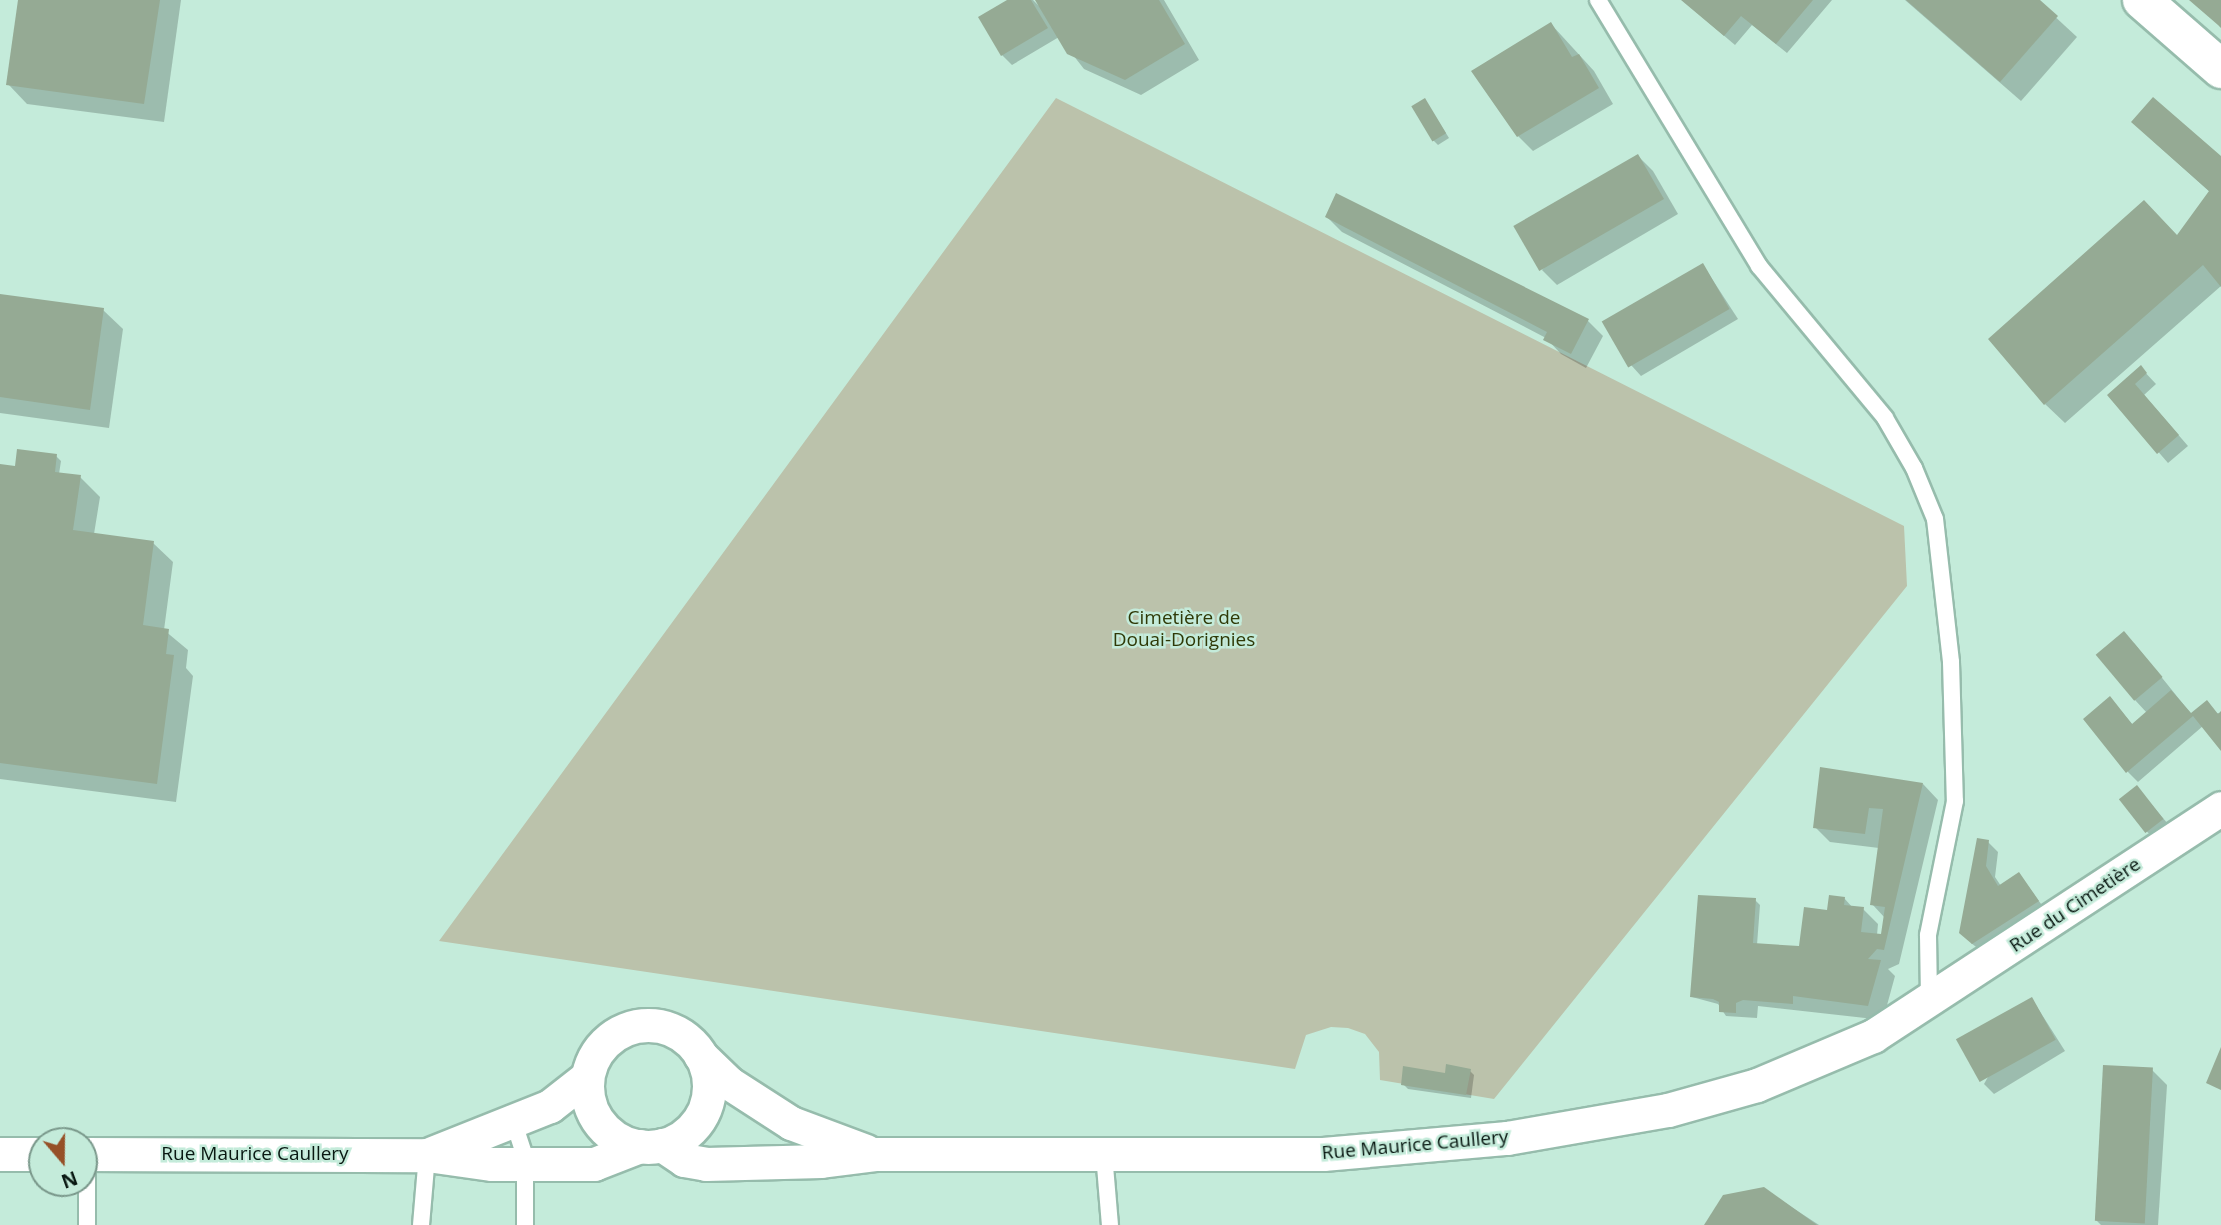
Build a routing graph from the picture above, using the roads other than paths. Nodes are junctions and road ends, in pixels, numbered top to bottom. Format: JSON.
{"nodes":[{"id":1,"x":1598,"y":0,"type":"edge"},
{"id":2,"x":2142,"y":0,"type":"edge"},
{"id":3,"x":2221,"y":69,"type":"edge"},
{"id":4,"x":2221,"y":808,"type":"edge"},
{"id":5,"x":1929,"y":1002,"type":"junction"},
{"id":6,"x":700,"y":1055,"type":"junction"},
{"id":7,"x":587,"y":1077,"type":"junction"},
{"id":8,"x":514,"y":1123,"type":"junction"},
{"id":9,"x":651,"y":1145,"type":"junction"},
{"id":10,"x":0,"y":1154,"type":"edge"},
{"id":11,"x":28,"y":1154,"type":"edge"},
{"id":12,"x":98,"y":1154,"type":"edge"},
{"id":13,"x":876,"y":1154,"type":"junction"},
{"id":14,"x":1104,"y":1154,"type":"junction"},
{"id":15,"x":426,"y":1155,"type":"junction"},
{"id":16,"x":525,"y":1164,"type":"junction"},
{"id":17,"x":87,"y":1197,"type":"edge"},
{"id":18,"x":88,"y":1225,"type":"edge"},
{"id":19,"x":421,"y":1225,"type":"edge"},
{"id":20,"x":524,"y":1225,"type":"edge"},
{"id":21,"x":1110,"y":1225,"type":"edge"}],
"edges":[{"from":1,"to":5,"type":"lane"},
{"from":2,"to":3,"type":"street"},
{"from":4,"to":5,"type":"street","name":"Rue du Cimetière"},
{"from":5,"to":14,"type":"street","name":"Rue Maurice Caullery"},
{"from":6,"to":7,"type":"street","name":"Rue Maurice Caullery"},
{"from":6,"to":9,"type":"street","name":"Rue Maurice Caullery"},
{"from":6,"to":13,"type":"street","name":"Rue Maurice Caullery"},
{"from":7,"to":8,"type":"street","name":"Rue Maurice Caullery"},
{"from":7,"to":9,"type":"street","name":"Rue Maurice Caullery"},
{"from":8,"to":15,"type":"street","name":"Rue Maurice Caullery"},
{"from":8,"to":16,"type":"lane"},
{"from":9,"to":13,"type":"street","name":"Rue Maurice Caullery"},
{"from":9,"to":16,"type":"street","name":"Rue Maurice Caullery"},
{"from":10,"to":11,"type":"street"},
{"from":12,"to":15,"type":"street","name":"Rue Maurice Caullery"},
{"from":13,"to":14,"type":"street","name":"Rue Maurice Caullery"},
{"from":14,"to":21,"type":"lane"},
{"from":15,"to":16,"type":"street","name":"Rue Maurice Caullery"},
{"from":15,"to":19,"type":"lane"},
{"from":16,"to":20,"type":"lane"},
{"from":17,"to":18,"type":"lane"}]}
